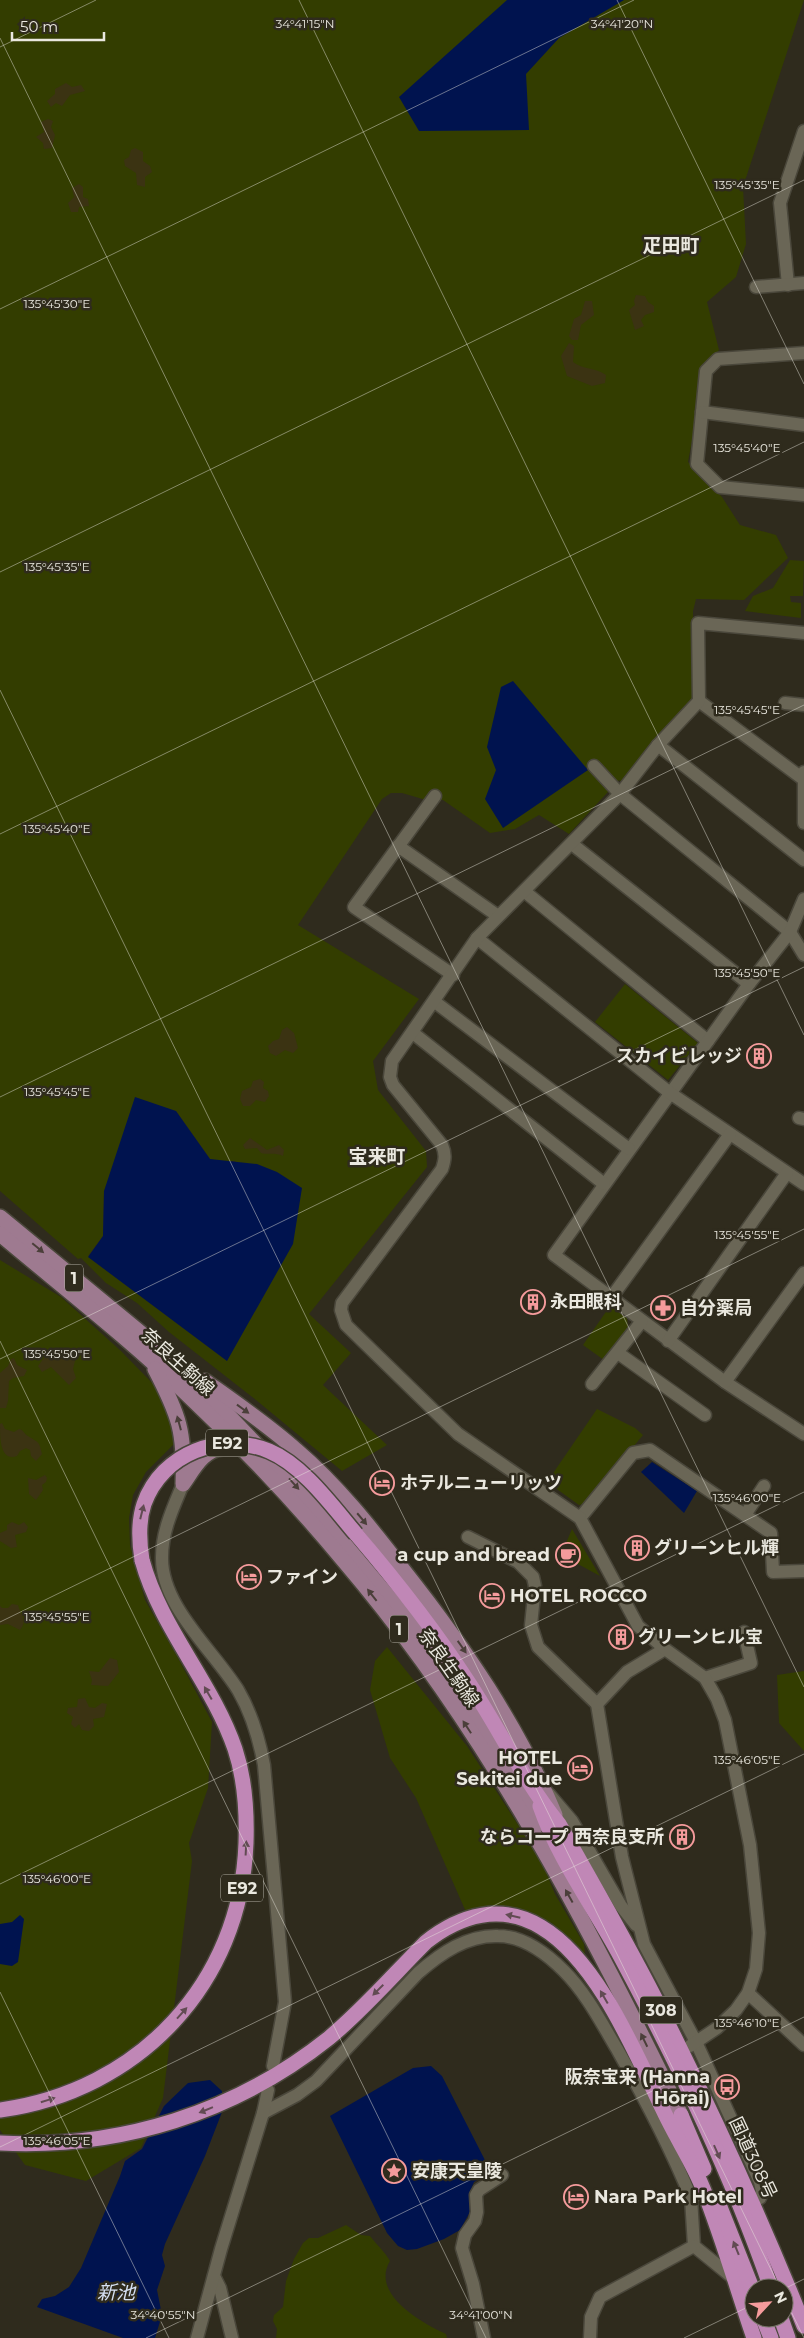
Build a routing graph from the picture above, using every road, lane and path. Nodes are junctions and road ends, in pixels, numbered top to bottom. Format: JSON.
{"nodes":[{"id":1,"x":804,"y":134,"type":"edge"},
{"id":2,"x":804,"y":283,"type":"edge"},
{"id":3,"x":788,"y":285,"type":"junction"},
{"id":4,"x":756,"y":288,"type":"dead end"},
{"id":5,"x":804,"y":354,"type":"edge"},
{"id":6,"x":702,"y":412,"type":"junction"},
{"id":7,"x":804,"y":425,"type":"edge"},
{"id":8,"x":804,"y":495,"type":"edge"},
{"id":9,"x":804,"y":633,"type":"edge"},
{"id":10,"x":699,"y":701,"type":"junction"},
{"id":11,"x":785,"y":703,"type":"dead end"},
{"id":12,"x":804,"y":704,"type":"edge"},
{"id":13,"x":658,"y":745,"type":"junction"},
{"id":14,"x":594,"y":766,"type":"dead end"},
{"id":15,"x":803,"y":775,"type":"edge"},
{"id":16,"x":620,"y":794,"type":"junction"},
{"id":17,"x":435,"y":796,"type":"dead end"},
{"id":18,"x":804,"y":823,"type":"edge"},
{"id":19,"x":572,"y":844,"type":"junction"},
{"id":20,"x":398,"y":846,"type":"junction"},
{"id":21,"x":804,"y":860,"type":"edge"},
{"id":22,"x":524,"y":891,"type":"junction"},
{"id":23,"x":804,"y":899,"type":"edge"},
{"id":24,"x":498,"y":916,"type":"junction"},
{"id":25,"x":790,"y":932,"type":"junction"},
{"id":26,"x":477,"y":938,"type":"junction"},
{"id":27,"x":804,"y":955,"type":"edge"},
{"id":28,"x":453,"y":975,"type":"junction"},
{"id":29,"x":749,"y":984,"type":"junction"},
{"id":30,"x":435,"y":1002,"type":"junction"},
{"id":31,"x":413,"y":1033,"type":"junction"},
{"id":32,"x":708,"y":1042,"type":"junction"},
{"id":33,"x":670,"y":1093,"type":"junction"},
{"id":34,"x":730,"y":1134,"type":"junction"},
{"id":35,"x":629,"y":1149,"type":"junction"},
{"id":36,"x":787,"y":1173,"type":"junction"},
{"id":37,"x":604,"y":1184,"type":"junction"},
{"id":38,"x":804,"y":1184,"type":"edge"},
{"id":39,"x":0,"y":1217,"type":"edge"},
{"id":40,"x":0,"y":1234,"type":"edge"},
{"id":41,"x":804,"y":1273,"type":"edge"},
{"id":42,"x":610,"y":1298,"type":"junction"},
{"id":43,"x":642,"y":1321,"type":"junction"},
{"id":44,"x":148,"y":1339,"type":"junction"},
{"id":45,"x":668,"y":1340,"type":"junction"},
{"id":46,"x":618,"y":1353,"type":"junction"},
{"id":47,"x":149,"y":1359,"type":"junction"},
{"id":48,"x":725,"y":1382,"type":"junction"},
{"id":49,"x":592,"y":1384,"type":"dead end"},
{"id":50,"x":705,"y":1415,"type":"dead end"},
{"id":51,"x":804,"y":1434,"type":"edge"},
{"id":52,"x":255,"y":1463,"type":"junction"},
{"id":53,"x":183,"y":1484,"type":"junction"},
{"id":54,"x":764,"y":1486,"type":"dead end"},
{"id":55,"x":745,"y":1516,"type":"junction"},
{"id":56,"x":580,"y":1518,"type":"junction"},
{"id":57,"x":468,"y":1537,"type":"dead end"},
{"id":58,"x":804,"y":1570,"type":"edge"},
{"id":59,"x":744,"y":1632,"type":"dead end"},
{"id":60,"x":665,"y":1649,"type":"junction"},
{"id":61,"x":705,"y":1678,"type":"junction"},
{"id":62,"x":598,"y":1704,"type":"junction"},
{"id":63,"x":541,"y":1793,"type":"junction"},
{"id":64,"x":554,"y":1827,"type":"junction"},
{"id":65,"x":640,"y":1928,"type":"junction"},
{"id":66,"x":748,"y":1993,"type":"junction"},
{"id":67,"x":693,"y":2044,"type":"junction"},
{"id":68,"x":804,"y":2045,"type":"edge"},
{"id":69,"x":273,"y":2066,"type":"dead end"},
{"id":70,"x":268,"y":2090,"type":"dead end"},
{"id":71,"x":0,"y":2110,"type":"edge"},
{"id":72,"x":263,"y":2114,"type":"junction"},
{"id":73,"x":681,"y":2115,"type":"junction"},
{"id":74,"x":0,"y":2143,"type":"edge"},
{"id":75,"x":502,"y":2175,"type":"dead end"},
{"id":76,"x":698,"y":2190,"type":"junction"},
{"id":77,"x":752,"y":2202,"type":"junction"},
{"id":78,"x":694,"y":2246,"type":"junction"},
{"id":79,"x":214,"y":2276,"type":"junction"},
{"id":80,"x":732,"y":2277,"type":"junction"},
{"id":81,"x":748,"y":2278,"type":"edge"},
{"id":82,"x":767,"y":2278,"type":"edge"},
{"id":83,"x":804,"y":2326,"type":"edge"},
{"id":84,"x":197,"y":2338,"type":"edge"},
{"id":85,"x":232,"y":2338,"type":"edge"},
{"id":86,"x":484,"y":2338,"type":"edge"},
{"id":87,"x":590,"y":2338,"type":"edge"},
{"id":88,"x":754,"y":2338,"type":"edge"}],
"edges":[{"from":1,"to":3,"type":"street"},
{"from":2,"to":3,"type":"street"},
{"from":3,"to":4,"type":"street"},
{"from":5,"to":6,"type":"street"},
{"from":6,"to":7,"type":"street"},
{"from":6,"to":8,"type":"street"},
{"from":9,"to":10,"type":"street"},
{"from":10,"to":13,"type":"street"},
{"from":10,"to":15,"type":"street"},
{"from":11,"to":12,"type":"street"},
{"from":13,"to":16,"type":"street"},
{"from":13,"to":21,"type":"street"},
{"from":14,"to":16,"type":"street"},
{"from":15,"to":18,"type":"street"},
{"from":16,"to":19,"type":"street"},
{"from":16,"to":25,"type":"street"},
{"from":17,"to":20,"type":"street"},
{"from":19,"to":22,"type":"street"},
{"from":19,"to":29,"type":"street"},
{"from":20,"to":24,"type":"street"},
{"from":20,"to":28,"type":"street"},
{"from":22,"to":24,"type":"street"},
{"from":22,"to":32,"type":"street"},
{"from":23,"to":25,"type":"street"},
{"from":24,"to":26,"type":"street"},
{"from":25,"to":27,"type":"street"},
{"from":25,"to":29,"type":"street"},
{"from":26,"to":28,"type":"street"},
{"from":26,"to":33,"type":"street"},
{"from":28,"to":30,"type":"street"},
{"from":29,"to":32,"type":"street"},
{"from":30,"to":31,"type":"street"},
{"from":30,"to":35,"type":"street"},
{"from":31,"to":37,"type":"street"},
{"from":31,"to":56,"type":"street"},
{"from":32,"to":33,"type":"street"},
{"from":33,"to":34,"type":"street"},
{"from":33,"to":35,"type":"street"},
{"from":34,"to":36,"type":"street"},
{"from":34,"to":42,"type":"street"},
{"from":35,"to":37,"type":"street"},
{"from":36,"to":38,"type":"street"},
{"from":36,"to":45,"type":"street"},
{"from":37,"to":42,"type":"street"},
{"from":39,"to":44,"type":"main road","name":"奈良生駒線","number":"1","one_way":true},
{"from":40,"to":47,"type":"main road","name":"奈良生駒線","number":"1"},
{"from":41,"to":48,"type":"street"},
{"from":42,"to":43,"type":"street"},
{"from":43,"to":45,"type":"street"},
{"from":43,"to":46,"type":"street"},
{"from":44,"to":63,"type":"main road","name":"奈良生駒線","number":"1","one_way":true},
{"from":44,"to":64,"type":"main road","name":"奈良生駒線","number":"1","one_way":true},
{"from":45,"to":48,"type":"street"},
{"from":46,"to":49,"type":"street"},
{"from":46,"to":50,"type":"street"},
{"from":47,"to":52,"type":"main road","name":"奈良生駒線","number":"1"},
{"from":53,"to":47,"type":"main road","one_way":true},
{"from":48,"to":51,"type":"street"},
{"from":52,"to":53,"type":"main road"},
{"from":73,"to":52,"type":"main road","name":"奈良生駒線","number":"1","one_way":true},
{"from":53,"to":69,"type":"street"},
{"from":54,"to":55,"type":"street"},
{"from":55,"to":56,"type":"street"},
{"from":55,"to":58,"type":"street"},
{"from":56,"to":60,"type":"street"},
{"from":57,"to":62,"type":"street"},
{"from":59,"to":61,"type":"street"},
{"from":60,"to":61,"type":"street"},
{"from":60,"to":62,"type":"street"},
{"from":61,"to":66,"type":"street"},
{"from":62,"to":65,"type":"street"},
{"from":63,"to":64,"type":"highway","number":"E92"},
{"from":63,"to":65,"type":"street"},
{"from":71,"to":63,"type":"highway","number":"E92","one_way":true,"bridge":true},
{"from":64,"to":77,"type":"highway","name":"国道308号","number":"308"},
{"from":64,"to":82,"type":"highway","name":"国道308号","number":"308","one_way":true},
{"from":65,"to":67,"type":"street"},
{"from":66,"to":67,"type":"street"},
{"from":66,"to":68,"type":"street"},
{"from":67,"to":77,"type":"street"},
{"from":70,"to":72,"type":"street"},
{"from":72,"to":76,"type":"street"},
{"from":72,"to":79,"type":"street"},
{"from":73,"to":76,"type":"highway"},
{"from":81,"to":73,"type":"highway","one_way":true},
{"from":76,"to":74,"type":"highway","one_way":true},
{"from":75,"to":86,"type":"street"},
{"from":76,"to":78,"type":"street"},
{"from":76,"to":80,"type":"highway"},
{"from":77,"to":83,"type":"highway","name":"国道308号","number":"308"},
{"from":78,"to":80,"type":"street"},
{"from":78,"to":87,"type":"street"},
{"from":79,"to":84,"type":"street"},
{"from":79,"to":85,"type":"street"},
{"from":80,"to":88,"type":"highway"}]}
